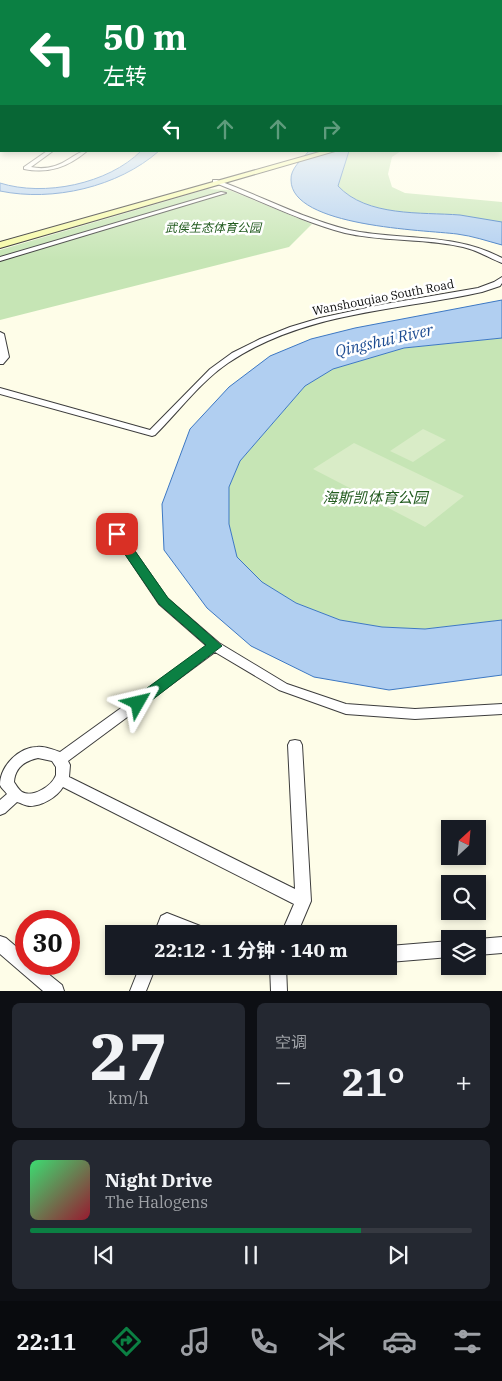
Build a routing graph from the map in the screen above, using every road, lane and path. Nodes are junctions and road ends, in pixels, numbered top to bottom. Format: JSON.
{"nodes":[{"id":1,"x":27,"y":167,"type":"edge"},
{"id":2,"x":56,"y":167,"type":"edge"},
{"id":3,"x":270,"y":167,"type":"edge"},
{"id":4,"x":218,"y":182,"type":"junction"},
{"id":5,"x":223,"y":193,"type":"dead end"},
{"id":6,"x":0,"y":241,"type":"edge"},
{"id":7,"x":0,"y":246,"type":"edge"},
{"id":8,"x":0,"y":252,"type":"edge"},
{"id":9,"x":8,"y":256,"type":"junction"},
{"id":10,"x":0,"y":258,"type":"edge"},
{"id":11,"x":502,"y":261,"type":"edge"},
{"id":12,"x":502,"y":279,"type":"edge"},
{"id":13,"x":0,"y":334,"type":"edge"},
{"id":14,"x":0,"y":362,"type":"edge"},
{"id":15,"x":0,"y":391,"type":"edge"},
{"id":16,"x":117,"y":534,"type":"dead end"},
{"id":17,"x":215,"y":646,"type":"junction"},
{"id":18,"x":502,"y":709,"type":"edge"},
{"id":19,"x":295,"y":745,"type":"dead end"},
{"id":20,"x":60,"y":760,"type":"junction"},
{"id":21,"x":62,"y":780,"type":"junction"},
{"id":22,"x":16,"y":795,"type":"junction"},
{"id":23,"x":0,"y":809,"type":"edge"},
{"id":24,"x":303,"y":901,"type":"junction"},
{"id":25,"x":165,"y":925,"type":"edge"},
{"id":26,"x":178,"y":925,"type":"edge"},
{"id":27,"x":293,"y":925,"type":"edge"},
{"id":28,"x":0,"y":944,"type":"edge"},
{"id":29,"x":502,"y":945,"type":"edge"},
{"id":30,"x":486,"y":946,"type":"edge"},
{"id":31,"x":441,"y":950,"type":"edge"},
{"id":32,"x":397,"y":953,"type":"edge"},
{"id":33,"x":144,"y":975,"type":"edge"},
{"id":34,"x":278,"y":975,"type":"edge"},
{"id":35,"x":56,"y":991,"type":"edge"},
{"id":36,"x":138,"y":991,"type":"edge"},
{"id":37,"x":279,"y":991,"type":"edge"}],
"edges":[{"from":1,"to":2,"type":"street"},
{"from":3,"to":4,"type":"street"},
{"from":4,"to":6,"type":"street"},
{"from":4,"to":7,"type":"street"},
{"from":4,"to":11,"type":"street"},
{"from":5,"to":9,"type":"street"},
{"from":8,"to":9,"type":"street"},
{"from":9,"to":10,"type":"street"},
{"from":12,"to":15,"type":"street","name":"Wanshouqiao South Road"},
{"from":13,"to":14,"type":"street"},
{"from":16,"to":17,"type":"street"},
{"from":17,"to":18,"type":"street"},
{"from":17,"to":20,"type":"street"},
{"from":19,"to":24,"type":"street"},
{"from":20,"to":21,"type":"street"},
{"from":20,"to":22,"type":"street"},
{"from":21,"to":22,"type":"street"},
{"from":21,"to":24,"type":"street"},
{"from":22,"to":23,"type":"street"},
{"from":24,"to":27,"type":"street"},
{"from":25,"to":26,"type":"street"},
{"from":28,"to":35,"type":"street"},
{"from":29,"to":30,"type":"street"},
{"from":31,"to":32,"type":"street"},
{"from":33,"to":36,"type":"street"},
{"from":34,"to":37,"type":"street"}]}
